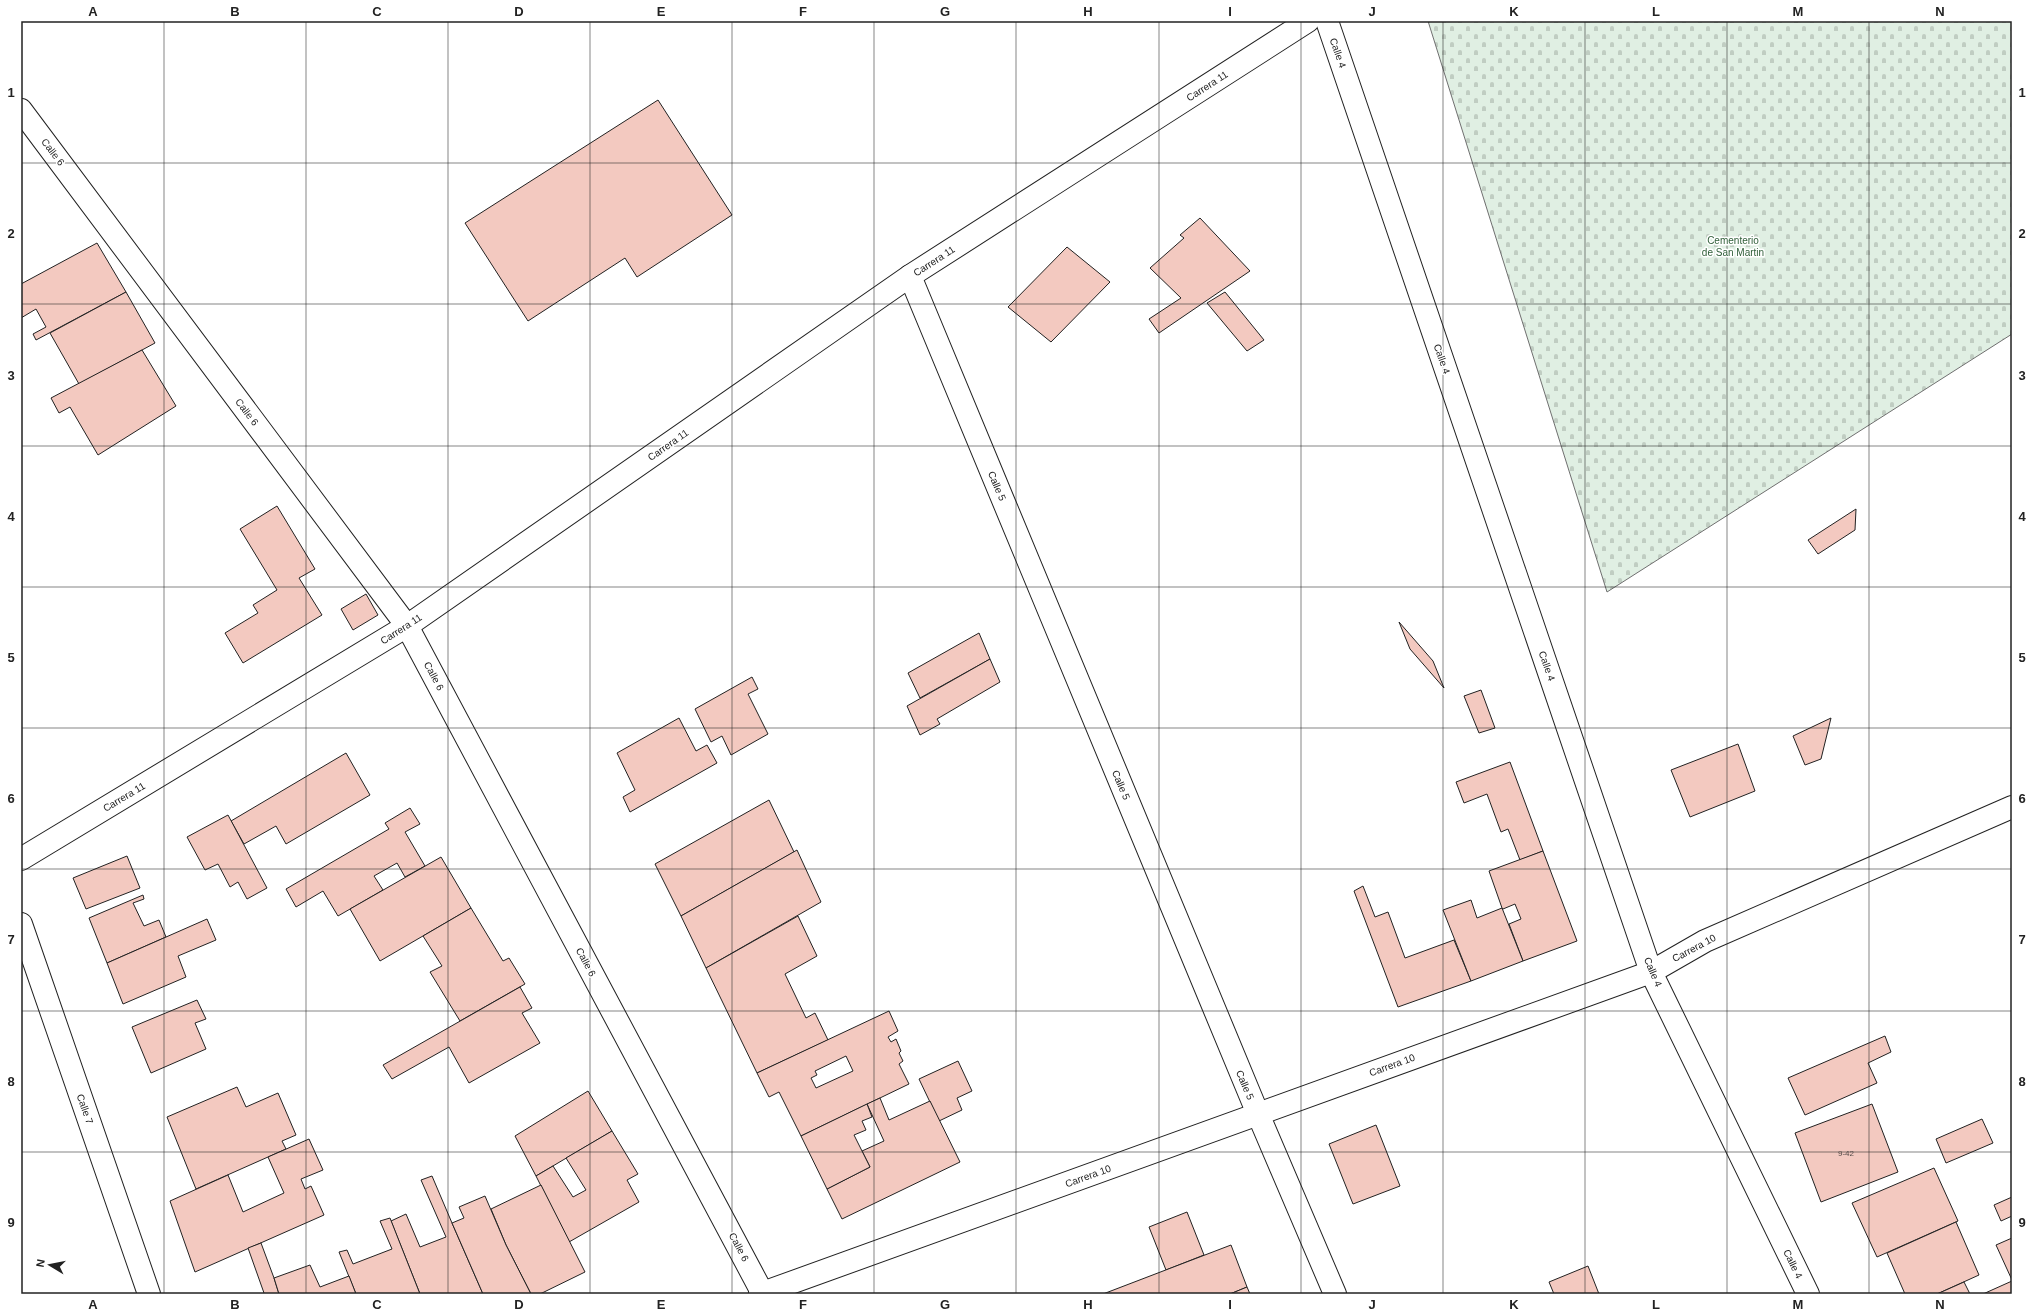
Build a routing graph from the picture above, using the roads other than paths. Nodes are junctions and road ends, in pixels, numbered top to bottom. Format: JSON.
{"nodes":[{"id":1,"x":1308,"y":21,"type":"edge"},
{"id":2,"x":1327,"y":21,"type":"edge"},
{"id":3,"x":21,"y":110,"type":"edge"},
{"id":4,"x":910,"y":276,"type":"junction"},
{"id":5,"x":407,"y":626,"type":"junction"},
{"id":6,"x":2012,"y":807,"type":"edge"},
{"id":7,"x":21,"y":859,"type":"edge"},
{"id":8,"x":21,"y":924,"type":"edge"},
{"id":9,"x":1651,"y":972,"type":"junction"},
{"id":10,"x":1258,"y":1114,"type":"junction"},
{"id":11,"x":149,"y":1294,"type":"edge"},
{"id":12,"x":762,"y":1294,"type":"edge"},
{"id":13,"x":1335,"y":1294,"type":"edge"},
{"id":14,"x":1808,"y":1294,"type":"edge"}],
"edges":[{"from":1,"to":4,"type":"street","name":"Carrera 11"},
{"from":2,"to":9,"type":"street","name":"Calle 4"},
{"from":3,"to":5,"type":"street","name":"Calle 6"},
{"from":4,"to":5,"type":"street","name":"Carrera 11"},
{"from":4,"to":10,"type":"street","name":"Calle 5"},
{"from":5,"to":7,"type":"street","name":"Carrera 11"},
{"from":5,"to":12,"type":"street","name":"Calle 6"},
{"from":6,"to":9,"type":"street","name":"Carrera 10"},
{"from":8,"to":11,"type":"street","name":"Calle 7"},
{"from":9,"to":10,"type":"street","name":"Carrera 10"},
{"from":9,"to":14,"type":"street","name":"Calle 4"},
{"from":10,"to":12,"type":"street","name":"Carrera 10"},
{"from":10,"to":13,"type":"street","name":"Calle 5"}]}
